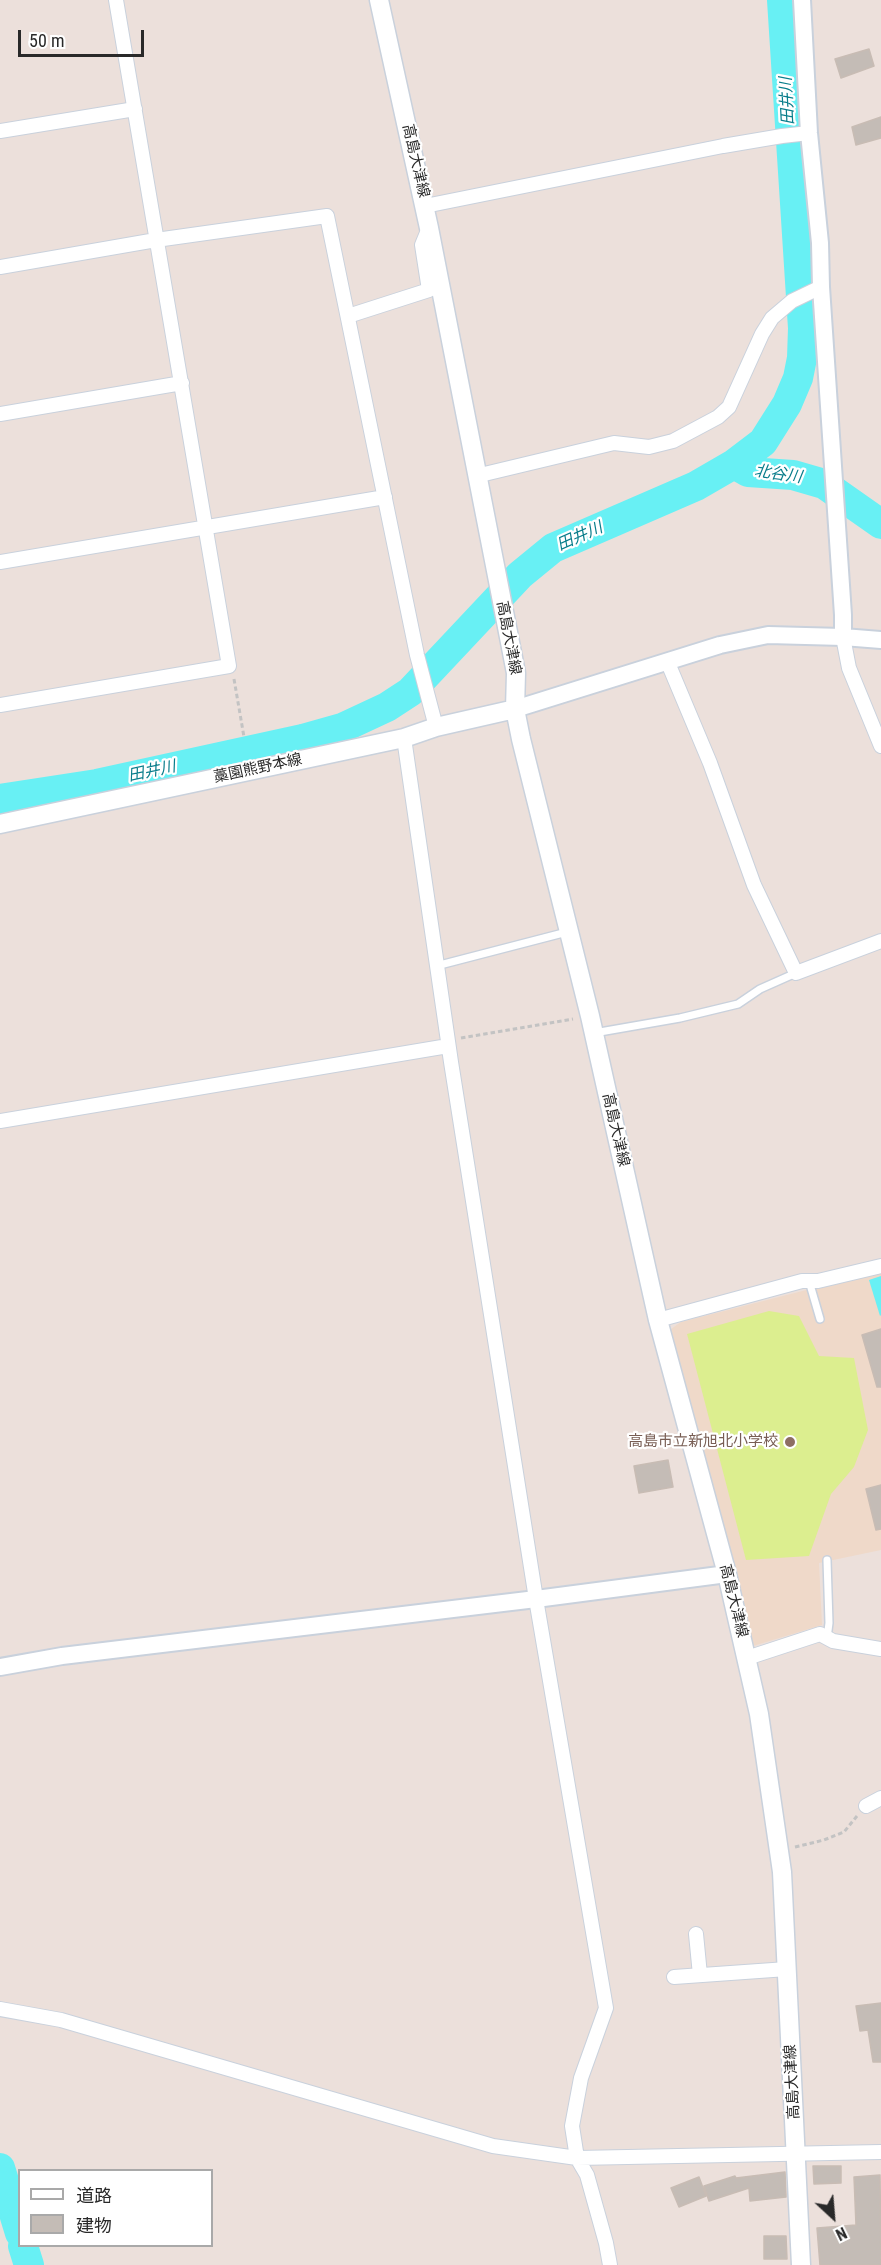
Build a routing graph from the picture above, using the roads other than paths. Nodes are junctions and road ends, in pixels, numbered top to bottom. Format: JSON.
{"nodes":[{"id":1,"x":116,"y":0,"type":"edge"},
{"id":2,"x":379,"y":0,"type":"edge"},
{"id":3,"x":802,"y":0,"type":"edge"},
{"id":4,"x":135,"y":109,"type":"junction"},
{"id":5,"x":0,"y":131,"type":"edge"},
{"id":6,"x":805,"y":134,"type":"junction"},
{"id":7,"x":425,"y":206,"type":"junction"},
{"id":8,"x":429,"y":228,"type":"junction"},
{"id":9,"x":156,"y":240,"type":"junction"},
{"id":10,"x":0,"y":267,"type":"edge"},
{"id":11,"x":816,"y":289,"type":"junction"},
{"id":12,"x":348,"y":316,"type":"junction"},
{"id":13,"x":182,"y":383,"type":"junction"},
{"id":14,"x":0,"y":414,"type":"edge"},
{"id":15,"x":476,"y":476,"type":"junction"},
{"id":16,"x":385,"y":497,"type":"junction"},
{"id":17,"x":206,"y":529,"type":"junction"},
{"id":18,"x":0,"y":562,"type":"edge"},
{"id":19,"x":843,"y":637,"type":"junction"},
{"id":20,"x":881,"y":640,"type":"edge"},
{"id":21,"x":668,"y":663,"type":"junction"},
{"id":22,"x":0,"y":705,"type":"edge"},
{"id":23,"x":515,"y":709,"type":"junction"},
{"id":24,"x":436,"y":727,"type":"junction"},
{"id":25,"x":404,"y":738,"type":"junction"},
{"id":26,"x":881,"y":746,"type":"edge"},
{"id":27,"x":0,"y":824,"type":"edge"},
{"id":28,"x":569,"y":931,"type":"junction"},
{"id":29,"x":881,"y":941,"type":"edge"},
{"id":30,"x":436,"y":966,"type":"junction"},
{"id":31,"x":796,"y":973,"type":"junction"},
{"id":32,"x":592,"y":1025,"type":"junction"},
{"id":33,"x":448,"y":1046,"type":"junction"},
{"id":34,"x":1,"y":1117,"type":"edge"},
{"id":35,"x":881,"y":1266,"type":"edge"},
{"id":36,"x":809,"y":1281,"type":"junction"},
{"id":37,"x":820,"y":1319,"type":"dead end"},
{"id":38,"x":658,"y":1320,"type":"junction"},
{"id":39,"x":827,"y":1560,"type":"dead end"},
{"id":40,"x":727,"y":1574,"type":"junction"},
{"id":41,"x":536,"y":1599,"type":"junction"},
{"id":42,"x":827,"y":1638,"type":"junction"},
{"id":43,"x":881,"y":1649,"type":"edge"},
{"id":44,"x":747,"y":1658,"type":"junction"},
{"id":45,"x":0,"y":1667,"type":"edge"},
{"id":46,"x":881,"y":1798,"type":"edge"},
{"id":47,"x":866,"y":1806,"type":"road end"},
{"id":48,"x":696,"y":1934,"type":"dead end"},
{"id":49,"x":787,"y":1969,"type":"junction"},
{"id":50,"x":700,"y":1975,"type":"junction"},
{"id":51,"x":674,"y":1977,"type":"dead end"},
{"id":52,"x":0,"y":2009,"type":"edge"},
{"id":53,"x":881,"y":2152,"type":"edge"},
{"id":54,"x":796,"y":2153,"type":"junction"},
{"id":55,"x":577,"y":2158,"type":"junction"},
{"id":56,"x":610,"y":2265,"type":"edge"},
{"id":57,"x":801,"y":2265,"type":"edge"}],
"edges":[{"from":1,"to":4,"type":"street"},
{"from":2,"to":7,"type":"main road","name":"高島大津線"},
{"from":3,"to":6,"type":"street"},
{"from":4,"to":5,"type":"street"},
{"from":4,"to":9,"type":"street"},
{"from":6,"to":7,"type":"street"},
{"from":6,"to":11,"type":"street"},
{"from":7,"to":8,"type":"main road","name":"高島大津線"},
{"from":8,"to":12,"type":"street"},
{"from":8,"to":15,"type":"main road","name":"高島大津線"},
{"from":9,"to":10,"type":"street"},
{"from":9,"to":12,"type":"street"},
{"from":9,"to":13,"type":"street"},
{"from":11,"to":15,"type":"street"},
{"from":11,"to":19,"type":"street"},
{"from":12,"to":16,"type":"street"},
{"from":13,"to":14,"type":"street"},
{"from":13,"to":17,"type":"street"},
{"from":15,"to":23,"type":"main road","name":"高島大津線"},
{"from":16,"to":17,"type":"street"},
{"from":16,"to":24,"type":"street"},
{"from":17,"to":18,"type":"street"},
{"from":17,"to":22,"type":"street"},
{"from":19,"to":20,"type":"street"},
{"from":19,"to":21,"type":"street"},
{"from":19,"to":26,"type":"street"},
{"from":21,"to":23,"type":"street"},
{"from":21,"to":31,"type":"street"},
{"from":23,"to":24,"type":"main road","name":"藁園熊野本線"},
{"from":23,"to":28,"type":"main road","name":"高島大津線"},
{"from":24,"to":25,"type":"main road","name":"藁園熊野本線"},
{"from":25,"to":27,"type":"main road","name":"藁園熊野本線"},
{"from":25,"to":30,"type":"street"},
{"from":28,"to":30,"type":"lane"},
{"from":28,"to":32,"type":"main road","name":"高島大津線"},
{"from":29,"to":31,"type":"street"},
{"from":30,"to":33,"type":"street"},
{"from":31,"to":32,"type":"lane"},
{"from":32,"to":38,"type":"main road","name":"高島大津線"},
{"from":33,"to":34,"type":"street"},
{"from":33,"to":41,"type":"street"},
{"from":35,"to":36,"type":"street"},
{"from":36,"to":37,"type":"lane"},
{"from":36,"to":38,"type":"street"},
{"from":38,"to":40,"type":"main road","name":"高島大津線"},
{"from":39,"to":42,"type":"lane"},
{"from":40,"to":41,"type":"street"},
{"from":40,"to":44,"type":"main road","name":"高島大津線"},
{"from":41,"to":45,"type":"street"},
{"from":41,"to":55,"type":"street"},
{"from":42,"to":43,"type":"street"},
{"from":42,"to":44,"type":"street"},
{"from":44,"to":49,"type":"main road","name":"高島大津線"},
{"from":46,"to":47,"type":"street"},
{"from":48,"to":50,"type":"street"},
{"from":49,"to":50,"type":"street"},
{"from":49,"to":54,"type":"main road","name":"高島大津線"},
{"from":50,"to":51,"type":"street"},
{"from":52,"to":55,"type":"street"},
{"from":53,"to":54,"type":"street"},
{"from":54,"to":55,"type":"street"},
{"from":54,"to":57,"type":"main road","name":"高島大津線"},
{"from":55,"to":56,"type":"street"}]}
